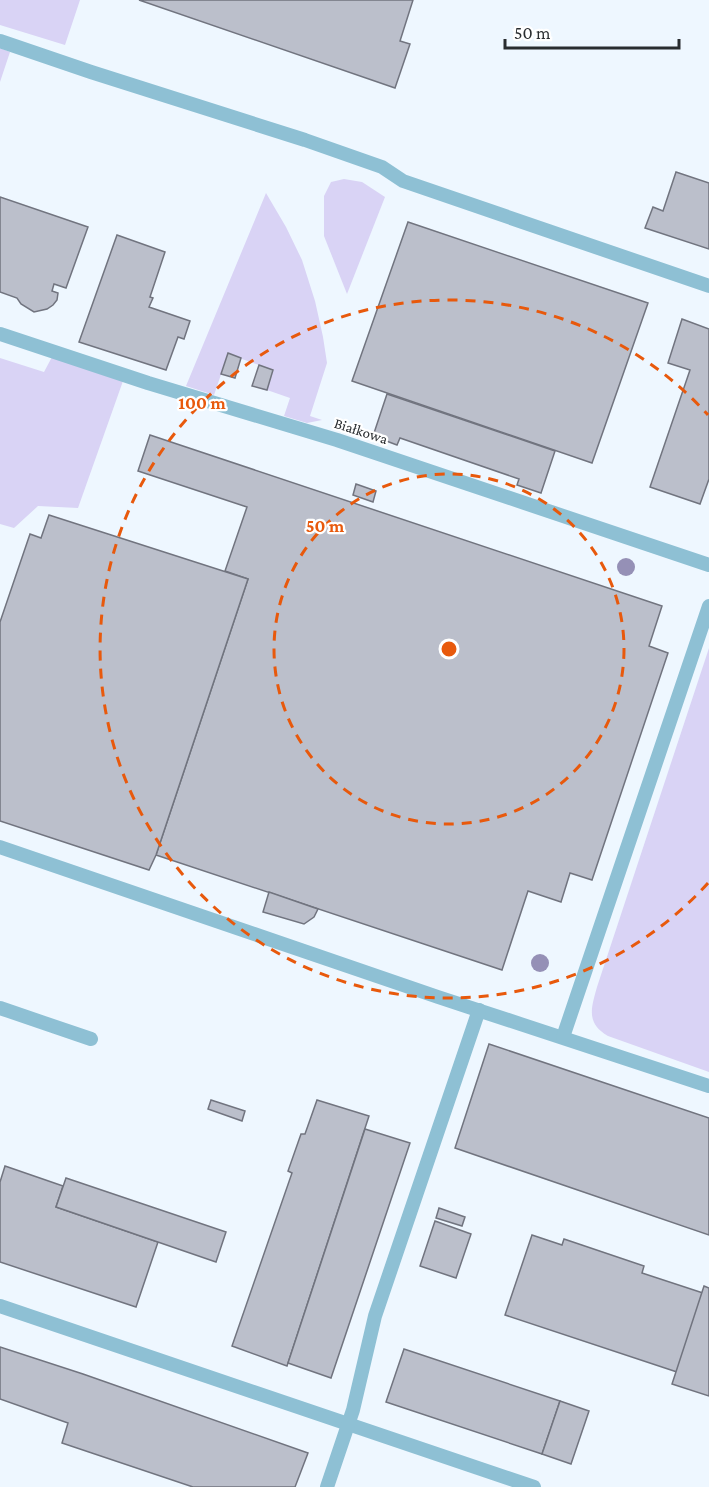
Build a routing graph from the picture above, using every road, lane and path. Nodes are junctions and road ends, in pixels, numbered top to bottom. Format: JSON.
{"nodes":[{"id":1,"x":0,"y":41,"type":"edge"},
{"id":2,"x":709,"y":286,"type":"edge"},
{"id":3,"x":0,"y":334,"type":"edge"},
{"id":4,"x":709,"y":564,"type":"edge"},
{"id":5,"x":709,"y":606,"type":"edge"},
{"id":6,"x":0,"y":847,"type":"edge"},
{"id":7,"x":0,"y":1008,"type":"edge"},
{"id":8,"x":479,"y":1010,"type":"junction"},
{"id":9,"x":562,"y":1037,"type":"junction"},
{"id":10,"x":91,"y":1039,"type":"dead end"},
{"id":11,"x":709,"y":1086,"type":"edge"},
{"id":12,"x":0,"y":1306,"type":"edge"},
{"id":13,"x":349,"y":1424,"type":"junction"},
{"id":14,"x":327,"y":1487,"type":"edge"},
{"id":15,"x":534,"y":1487,"type":"edge"}],
"edges":[{"from":1,"to":2,"type":"lane"},
{"from":3,"to":4,"type":"lane","name":"Białkowa"},
{"from":5,"to":9,"type":"lane"},
{"from":6,"to":8,"type":"lane"},
{"from":7,"to":10,"type":"lane"},
{"from":8,"to":9,"type":"lane"},
{"from":8,"to":13,"type":"lane"},
{"from":9,"to":11,"type":"lane"},
{"from":12,"to":13,"type":"lane"},
{"from":13,"to":14,"type":"lane"},
{"from":13,"to":15,"type":"lane"}]}
